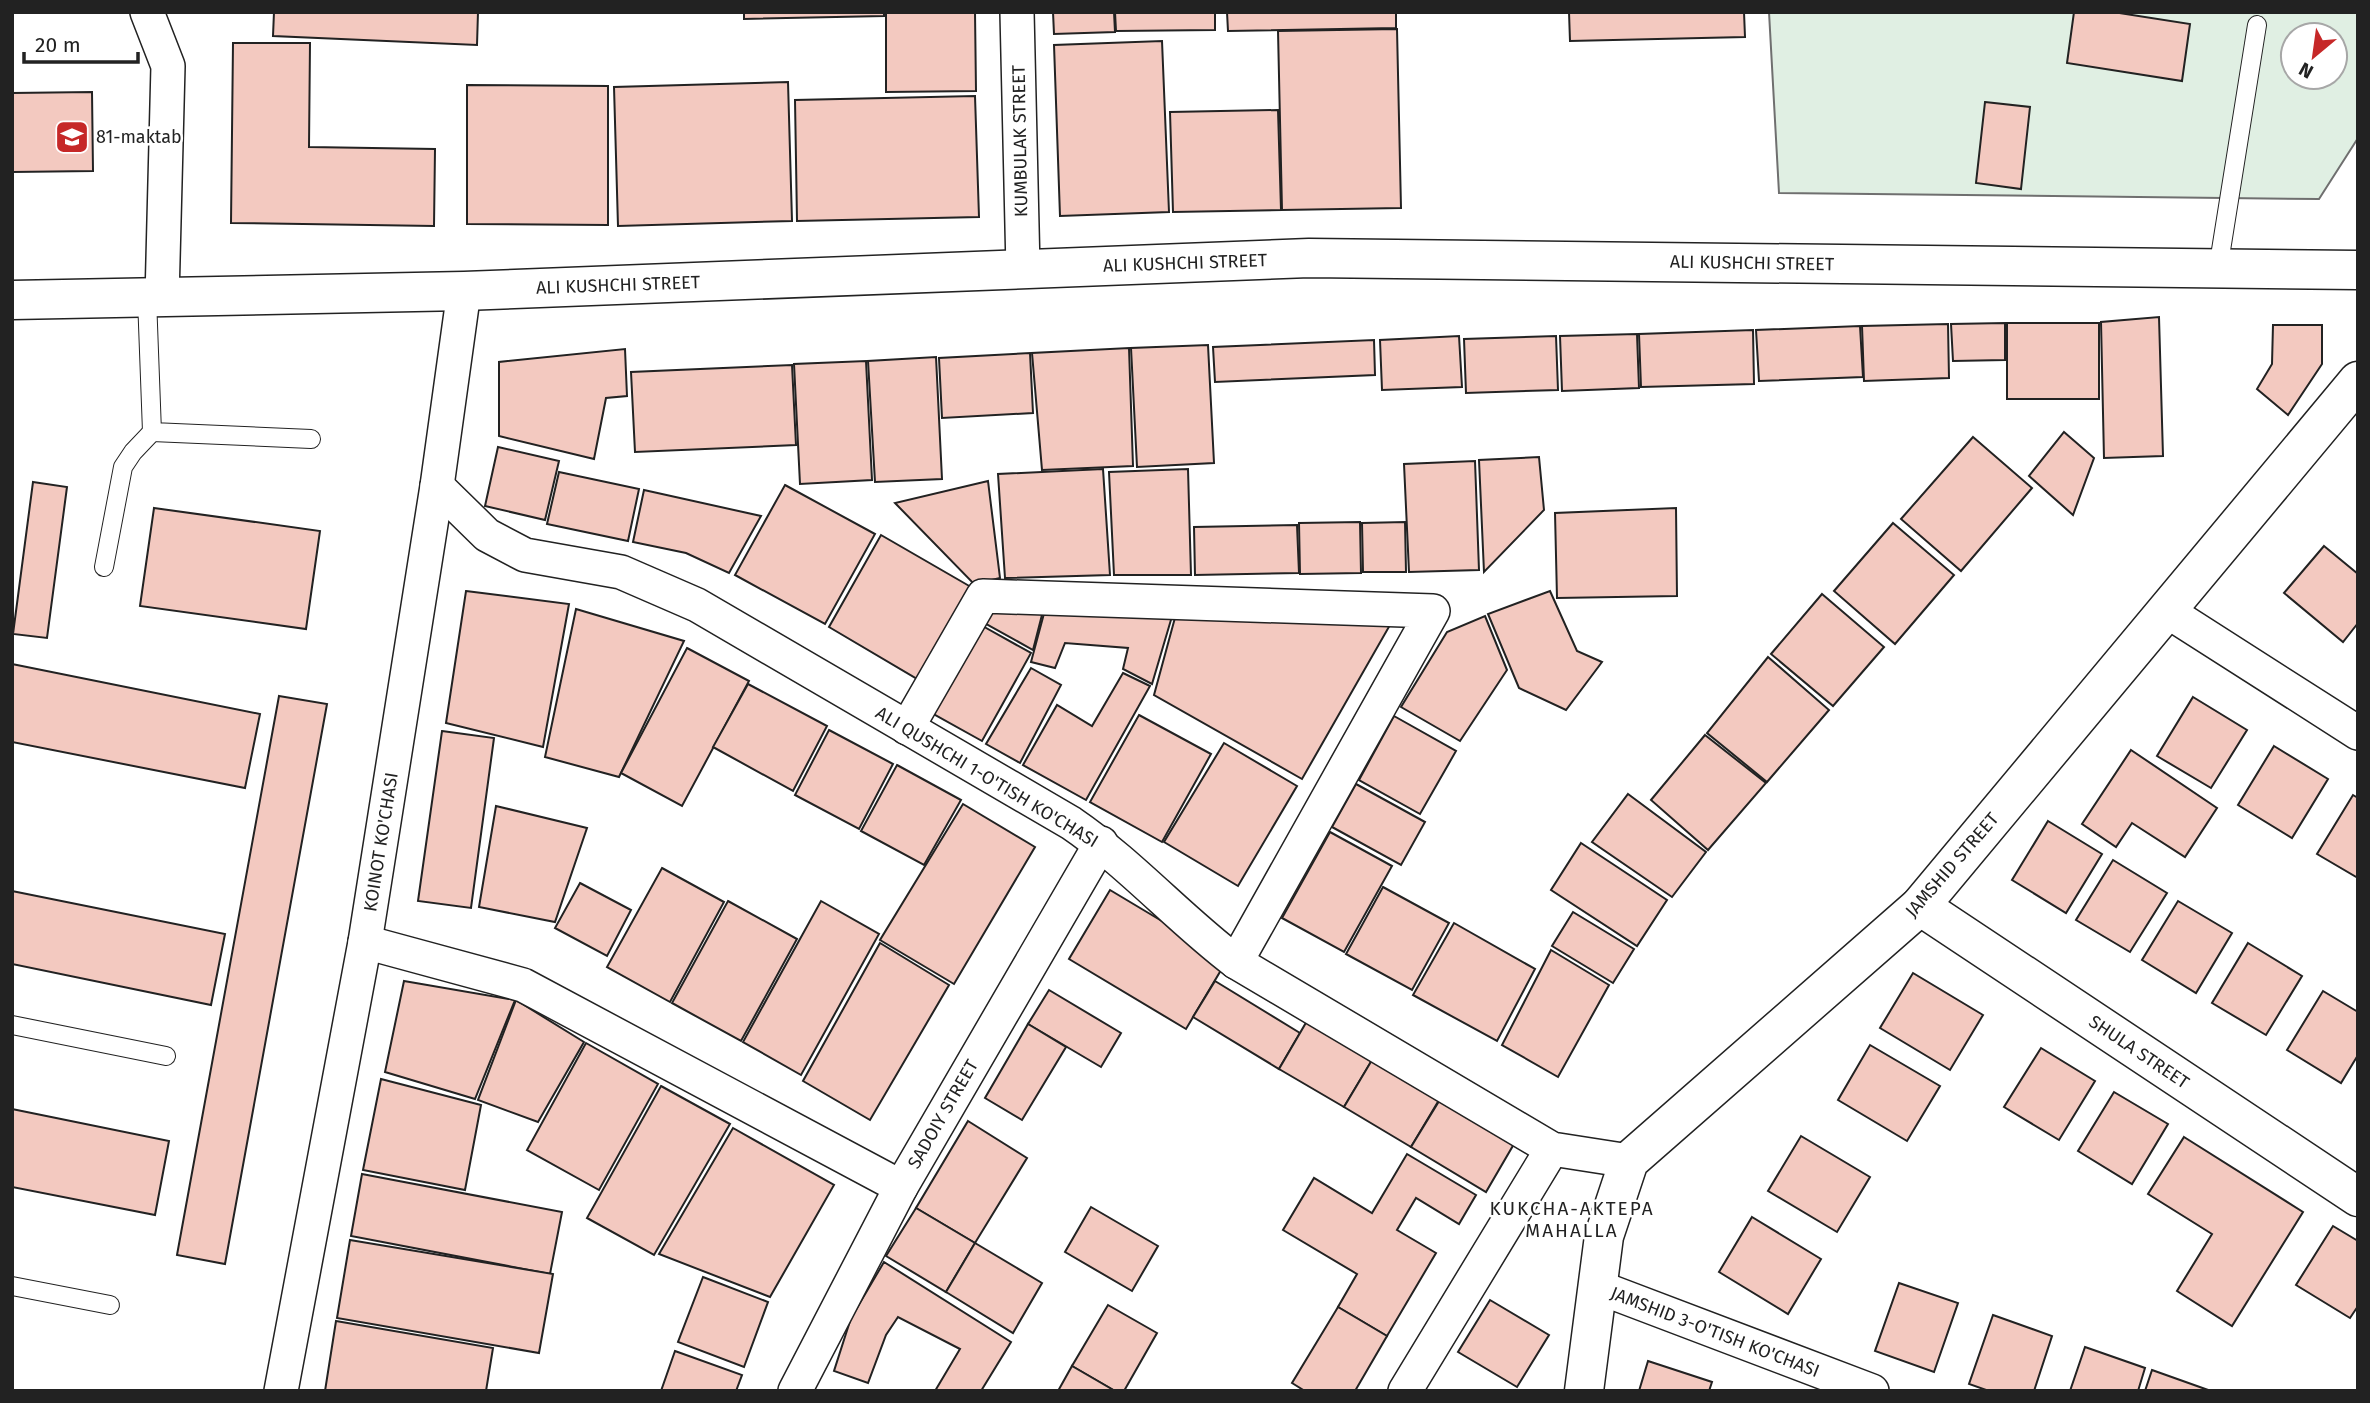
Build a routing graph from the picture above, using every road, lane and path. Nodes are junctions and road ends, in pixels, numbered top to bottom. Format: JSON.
{"nodes":[{"id":1,"x":147,"y":12,"type":"edge"},
{"id":2,"x":1017,"y":12,"type":"edge"},
{"id":3,"x":2257,"y":25,"type":"dead end"},
{"id":4,"x":1023,"y":269,"type":"junction"},
{"id":5,"x":2218,"y":269,"type":"junction"},
{"id":6,"x":2358,"y":270,"type":"edge"},
{"id":7,"x":464,"y":291,"type":"junction"},
{"id":8,"x":155,"y":298,"type":"junction"},
{"id":9,"x":12,"y":300,"type":"edge"},
{"id":10,"x":2358,"y":381,"type":"edge"},
{"id":11,"x":152,"y":432,"type":"junction"},
{"id":12,"x":311,"y":439,"type":"dead end"},
{"id":13,"x":437,"y":486,"type":"junction"},
{"id":14,"x":104,"y":567,"type":"dead end"},
{"id":15,"x":2167,"y":611,"type":"junction"},
{"id":16,"x":907,"y":728,"type":"junction"},
{"id":17,"x":2358,"y":733,"type":"edge"},
{"id":18,"x":1101,"y":844,"type":"junction"},
{"id":19,"x":1920,"y":906,"type":"junction"},
{"id":20,"x":365,"y":942,"type":"junction"},
{"id":21,"x":1236,"y":962,"type":"junction"},
{"id":22,"x":12,"y":1025,"type":"edge"},
{"id":23,"x":166,"y":1056,"type":"dead end"},
{"id":24,"x":1552,"y":1149,"type":"junction"},
{"id":25,"x":1629,"y":1161,"type":"junction"},
{"id":26,"x":901,"y":1187,"type":"junction"},
{"id":27,"x":2358,"y":1197,"type":"edge"},
{"id":28,"x":12,"y":1286,"type":"edge"},
{"id":29,"x":1598,"y":1287,"type":"junction"},
{"id":30,"x":110,"y":1305,"type":"dead end"},
{"id":31,"x":281,"y":1391,"type":"edge"},
{"id":32,"x":795,"y":1391,"type":"edge"},
{"id":33,"x":1405,"y":1391,"type":"edge"},
{"id":34,"x":1584,"y":1391,"type":"edge"},
{"id":35,"x":1872,"y":1391,"type":"edge"}],
"edges":[{"from":1,"to":8,"type":"street"},
{"from":2,"to":4,"type":"street","name":"KUMBULAK STREET"},
{"from":3,"to":5,"type":"lane"},
{"from":4,"to":5,"type":"main road","name":"ALI KUSHCHI STREET"},
{"from":4,"to":7,"type":"main road","name":"ALI KUSHCHI STREET"},
{"from":5,"to":6,"type":"main road","name":"ALI KUSHCHI STREET"},
{"from":7,"to":8,"type":"main road","name":"ALI KUSHCHI STREET"},
{"from":7,"to":13,"type":"street","name":"KOINOT KO'CHASI"},
{"from":8,"to":9,"type":"main road","name":"ALI KUSHCHI STREET"},
{"from":8,"to":11,"type":"lane"},
{"from":10,"to":15,"type":"main road","name":"JAMSHID STREET"},
{"from":11,"to":12,"type":"lane"},
{"from":11,"to":14,"type":"lane"},
{"from":13,"to":16,"type":"street","name":"ALI QUSHCHI 1-O'TISH KO'CHASI"},
{"from":13,"to":20,"type":"street","name":"KOINOT KO'CHASI"},
{"from":15,"to":17,"type":"street"},
{"from":15,"to":19,"type":"main road","name":"JAMSHID STREET"},
{"from":16,"to":18,"type":"street","name":"ALI QUSHCHI 1-O'TISH KO'CHASI"},
{"from":16,"to":21,"type":"street"},
{"from":18,"to":21,"type":"street","name":"ALI QUSHCHI 1-O'TISH KO'CHASI"},
{"from":18,"to":26,"type":"street","name":"SADOIY STREET"},
{"from":19,"to":25,"type":"main road","name":"JAMSHID STREET"},
{"from":19,"to":27,"type":"main road","name":"SHULA STREET"},
{"from":20,"to":26,"type":"street"},
{"from":20,"to":31,"type":"street","name":"KOINOT KO'CHASI"},
{"from":21,"to":24,"type":"street","name":"ALI QUSHCHI 1-O'TISH KO'CHASI"},
{"from":22,"to":23,"type":"lane"},
{"from":24,"to":25,"type":"street","name":"ALI QUSHCHI 1-O'TISH KO'CHASI"},
{"from":24,"to":33,"type":"street"},
{"from":25,"to":29,"type":"main road"},
{"from":26,"to":32,"type":"street","name":"SADOIY STREET"},
{"from":28,"to":30,"type":"lane"},
{"from":29,"to":34,"type":"main road"},
{"from":29,"to":35,"type":"street","name":"JAMSHID 3-O'TISH KO'CHASI"}]}
